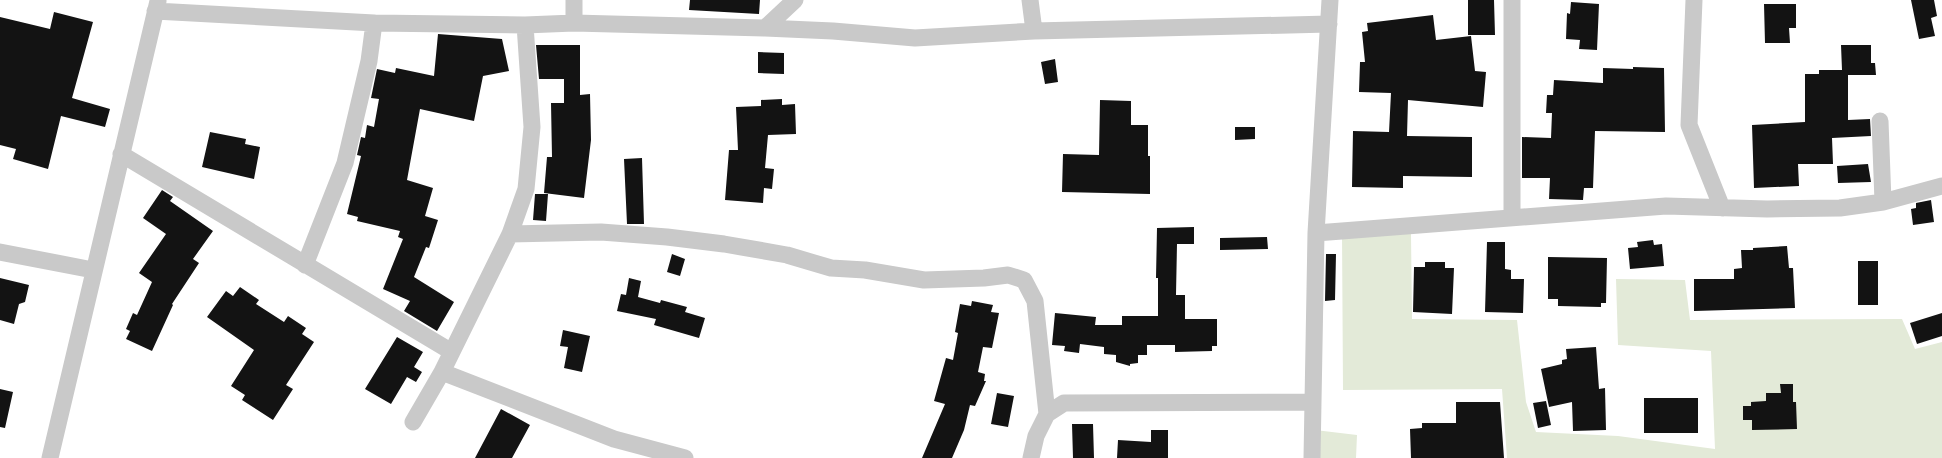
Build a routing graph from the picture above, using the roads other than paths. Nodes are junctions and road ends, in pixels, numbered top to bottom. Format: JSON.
{"nodes":[{"id":1,"x":574,"y":0,"type":"edge"},
{"id":2,"x":795,"y":0,"type":"edge"},
{"id":3,"x":1030,"y":0,"type":"edge"},
{"id":4,"x":1330,"y":0,"type":"edge"},
{"id":5,"x":1512,"y":0,"type":"edge"},
{"id":6,"x":1694,"y":0,"type":"edge"},
{"id":7,"x":157,"y":5,"type":"edge"},
{"id":8,"x":374,"y":23,"type":"junction"},
{"id":9,"x":574,"y":23,"type":"junction"},
{"id":10,"x":1329,"y":24,"type":"junction"},
{"id":11,"x":525,"y":26,"type":"junction"},
{"id":12,"x":765,"y":28,"type":"junction"},
{"id":13,"x":1034,"y":31,"type":"junction"},
{"id":14,"x":1880,"y":120,"type":"dead end"},
{"id":15,"x":121,"y":154,"type":"junction"},
{"id":16,"x":1942,"y":186,"type":"edge"},
{"id":17,"x":1883,"y":202,"type":"junction"},
{"id":18,"x":1722,"y":208,"type":"junction"},
{"id":19,"x":1512,"y":218,"type":"junction"},
{"id":20,"x":1316,"y":233,"type":"junction"},
{"id":21,"x":510,"y":234,"type":"junction"},
{"id":22,"x":0,"y":252,"type":"edge"},
{"id":23,"x":305,"y":265,"type":"junction"},
{"id":24,"x":93,"y":270,"type":"junction"},
{"id":25,"x":452,"y":352,"type":"junction"},
{"id":26,"x":442,"y":372,"type":"junction"},
{"id":27,"x":1312,"y":402,"type":"junction"},
{"id":28,"x":1047,"y":414,"type":"junction"},
{"id":29,"x":413,"y":422,"type":"dead end"},
{"id":30,"x":50,"y":458,"type":"edge"},
{"id":31,"x":685,"y":458,"type":"edge"},
{"id":32,"x":1031,"y":458,"type":"edge"},
{"id":33,"x":1312,"y":458,"type":"edge"}],
"edges":[{"from":1,"to":9,"type":"street"},
{"from":2,"to":12,"type":"street"},
{"from":3,"to":13,"type":"street"},
{"from":4,"to":10,"type":"street"},
{"from":5,"to":19,"type":"street"},
{"from":6,"to":18,"type":"street"},
{"from":7,"to":8,"type":"street"},
{"from":7,"to":15,"type":"street"},
{"from":8,"to":11,"type":"street"},
{"from":8,"to":23,"type":"street"},
{"from":9,"to":11,"type":"street"},
{"from":9,"to":12,"type":"street"},
{"from":10,"to":13,"type":"street"},
{"from":10,"to":20,"type":"street"},
{"from":11,"to":21,"type":"street"},
{"from":12,"to":13,"type":"street"},
{"from":14,"to":17,"type":"street"},
{"from":15,"to":23,"type":"street"},
{"from":15,"to":24,"type":"street"},
{"from":16,"to":17,"type":"street"},
{"from":17,"to":18,"type":"street"},
{"from":18,"to":19,"type":"street"},
{"from":19,"to":20,"type":"street"},
{"from":20,"to":27,"type":"street"},
{"from":21,"to":25,"type":"street"},
{"from":21,"to":28,"type":"street"},
{"from":22,"to":24,"type":"street"},
{"from":23,"to":25,"type":"street"},
{"from":24,"to":30,"type":"street"},
{"from":25,"to":26,"type":"street"},
{"from":26,"to":29,"type":"street"},
{"from":26,"to":31,"type":"street"},
{"from":27,"to":28,"type":"street"},
{"from":27,"to":33,"type":"street"},
{"from":28,"to":32,"type":"street"}]}
